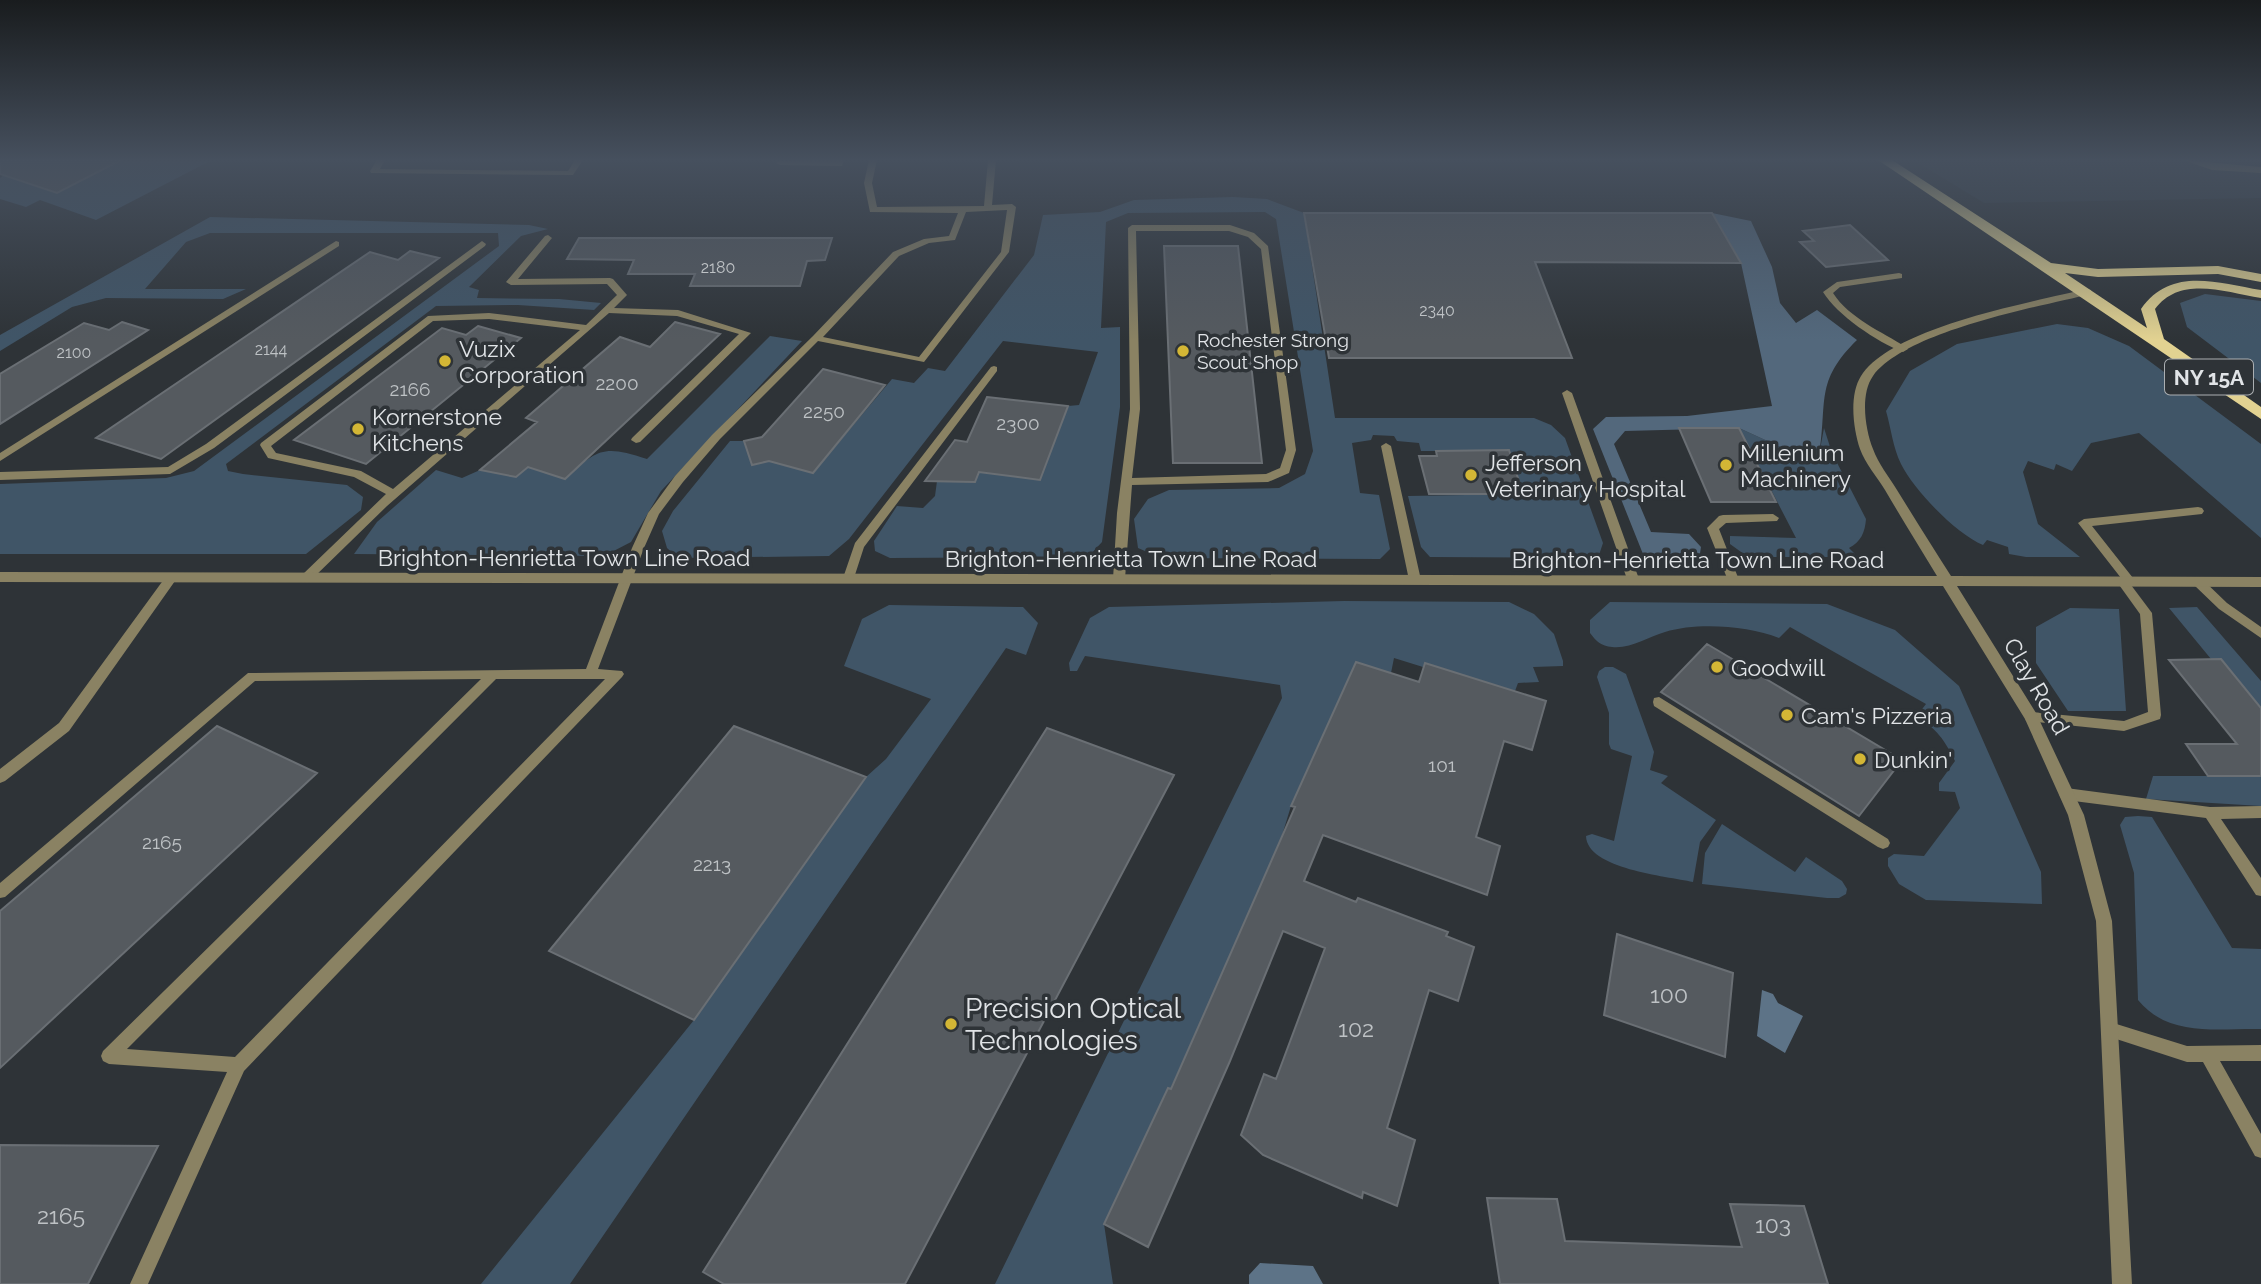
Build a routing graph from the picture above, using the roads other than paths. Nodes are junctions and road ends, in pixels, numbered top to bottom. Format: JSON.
{"nodes":[{"id":1,"x":960,"y":220,"type":"edge"},
{"id":2,"x":1010,"y":220,"type":"edge"},
{"id":3,"x":1977,"y":220,"type":"edge"},
{"id":4,"x":548,"y":238,"type":"dead end"},
{"id":5,"x":336,"y":244,"type":"dead end"},
{"id":6,"x":482,"y":244,"type":"dead end"},
{"id":7,"x":2049,"y":266,"type":"junction"},
{"id":8,"x":1899,"y":276,"type":"dead end"},
{"id":9,"x":2261,"y":278,"type":"edge"},
{"id":10,"x":2087,"y":292,"type":"junction"},
{"id":11,"x":2261,"y":294,"type":"edge"},
{"id":12,"x":606,"y":310,"type":"junction"},
{"id":13,"x":588,"y":328,"type":"junction"},
{"id":14,"x":817,"y":338,"type":"junction"},
{"id":15,"x":2157,"y":339,"type":"junction"},
{"id":16,"x":1903,"y":349,"type":"junction"},
{"id":17,"x":994,"y":369,"type":"dead end"},
{"id":18,"x":1567,"y":393,"type":"dead end"},
{"id":19,"x":2261,"y":414,"type":"edge"},
{"id":20,"x":636,"y":440,"type":"dead end"},
{"id":21,"x":1386,"y":446,"type":"dead end"},
{"id":22,"x":0,"y":458,"type":"edge"},
{"id":23,"x":0,"y":476,"type":"edge"},
{"id":24,"x":1126,"y":482,"type":"junction"},
{"id":25,"x":394,"y":494,"type":"junction"},
{"id":26,"x":2199,"y":511,"type":"dead end"},
{"id":27,"x":1773,"y":518,"type":"dead end"},
{"id":28,"x":0,"y":577,"type":"edge"},
{"id":29,"x":171,"y":578,"type":"junction"},
{"id":30,"x":306,"y":578,"type":"junction"},
{"id":31,"x":627,"y":578,"type":"junction"},
{"id":32,"x":849,"y":578,"type":"junction"},
{"id":33,"x":1119,"y":579,"type":"junction"},
{"id":34,"x":1633,"y":579,"type":"junction"},
{"id":35,"x":1415,"y":580,"type":"junction"},
{"id":36,"x":1733,"y":580,"type":"junction"},
{"id":37,"x":1947,"y":580,"type":"junction"},
{"id":38,"x":2126,"y":581,"type":"junction"},
{"id":39,"x":2198,"y":582,"type":"junction"},
{"id":40,"x":2261,"y":582,"type":"edge"},
{"id":41,"x":2261,"y":633,"type":"edge"},
{"id":42,"x":590,"y":674,"type":"junction"},
{"id":43,"x":493,"y":675,"type":"junction"},
{"id":44,"x":1659,"y":702,"type":"dead end"},
{"id":45,"x":2031,"y":717,"type":"junction"},
{"id":46,"x":0,"y":777,"type":"edge"},
{"id":47,"x":2066,"y":794,"type":"junction"},
{"id":48,"x":2261,"y":812,"type":"edge"},
{"id":49,"x":2210,"y":813,"type":"junction"},
{"id":50,"x":1883,"y":843,"type":"dead end"},
{"id":51,"x":2261,"y":890,"type":"edge"},
{"id":52,"x":0,"y":892,"type":"edge"},
{"id":53,"x":2110,"y":1030,"type":"junction"},
{"id":54,"x":2261,"y":1053,"type":"edge"},
{"id":55,"x":2207,"y":1054,"type":"junction"},
{"id":56,"x":238,"y":1065,"type":"junction"},
{"id":57,"x":2261,"y":1150,"type":"edge"},
{"id":58,"x":139,"y":1284,"type":"edge"},
{"id":59,"x":2122,"y":1284,"type":"edge"}],
"edges":[{"from":1,"to":14,"type":"lane"},
{"from":2,"to":14,"type":"lane"},
{"from":3,"to":7,"type":"main road","number":"NY 15A"},
{"from":4,"to":12,"type":"lane"},
{"from":5,"to":22,"type":"lane"},
{"from":6,"to":23,"type":"lane"},
{"from":7,"to":9,"type":"main road"},
{"from":7,"to":10,"type":"main road","number":"NY 15A"},
{"from":8,"to":16,"type":"lane"},
{"from":10,"to":15,"type":"main road","number":"NY 15A"},
{"from":10,"to":16,"type":"street","name":"Clay Road"},
{"from":11,"to":15,"type":"main road"},
{"from":12,"to":13,"type":"lane"},
{"from":12,"to":20,"type":"lane"},
{"from":13,"to":25,"type":"lane"},
{"from":13,"to":25,"type":"lane"},
{"from":14,"to":31,"type":"lane"},
{"from":15,"to":19,"type":"main road","number":"NY 15A"},
{"from":16,"to":37,"type":"street","name":"Clay Road"},
{"from":17,"to":32,"type":"lane"},
{"from":18,"to":34,"type":"lane"},
{"from":21,"to":35,"type":"lane"},
{"from":24,"to":24,"type":"lane"},
{"from":24,"to":33,"type":"lane"},
{"from":25,"to":30,"type":"lane"},
{"from":26,"to":38,"type":"lane"},
{"from":27,"to":36,"type":"lane"},
{"from":28,"to":29,"type":"street","name":"Brighton-Henrietta Town Line Road"},
{"from":29,"to":30,"type":"street","name":"Brighton-Henrietta Town Line Road"},
{"from":29,"to":46,"type":"lane"},
{"from":30,"to":31,"type":"street","name":"Brighton-Henrietta Town Line Road"},
{"from":31,"to":32,"type":"street","name":"Brighton-Henrietta Town Line Road"},
{"from":31,"to":42,"type":"lane"},
{"from":32,"to":33,"type":"street","name":"Brighton-Henrietta Town Line Road"},
{"from":33,"to":35,"type":"street","name":"Brighton-Henrietta Town Line Road"},
{"from":34,"to":35,"type":"street","name":"Brighton-Henrietta Town Line Road"},
{"from":34,"to":36,"type":"street","name":"Brighton-Henrietta Town Line Road"},
{"from":36,"to":37,"type":"street","name":"Brighton-Henrietta Town Line Road"},
{"from":37,"to":38,"type":"street","name":"Brighton-Henrietta Town Line Road"},
{"from":37,"to":45,"type":"street","name":"Clay Road"},
{"from":38,"to":39,"type":"street","name":"Brighton-Henrietta Town Line Road"},
{"from":38,"to":45,"type":"lane"},
{"from":39,"to":40,"type":"street","name":"Brighton-Henrietta Town Line Road"},
{"from":39,"to":41,"type":"lane"},
{"from":42,"to":43,"type":"lane"},
{"from":42,"to":56,"type":"lane"},
{"from":43,"to":52,"type":"lane"},
{"from":43,"to":56,"type":"lane"},
{"from":44,"to":50,"type":"lane"},
{"from":45,"to":47,"type":"street","name":"Clay Road"},
{"from":47,"to":49,"type":"lane"},
{"from":47,"to":53,"type":"street","name":"Clay Road"},
{"from":48,"to":49,"type":"lane"},
{"from":49,"to":51,"type":"lane"},
{"from":53,"to":55,"type":"lane"},
{"from":53,"to":59,"type":"street","name":"Clay Road"},
{"from":54,"to":55,"type":"lane"},
{"from":55,"to":57,"type":"lane"},
{"from":56,"to":58,"type":"lane"}]}
